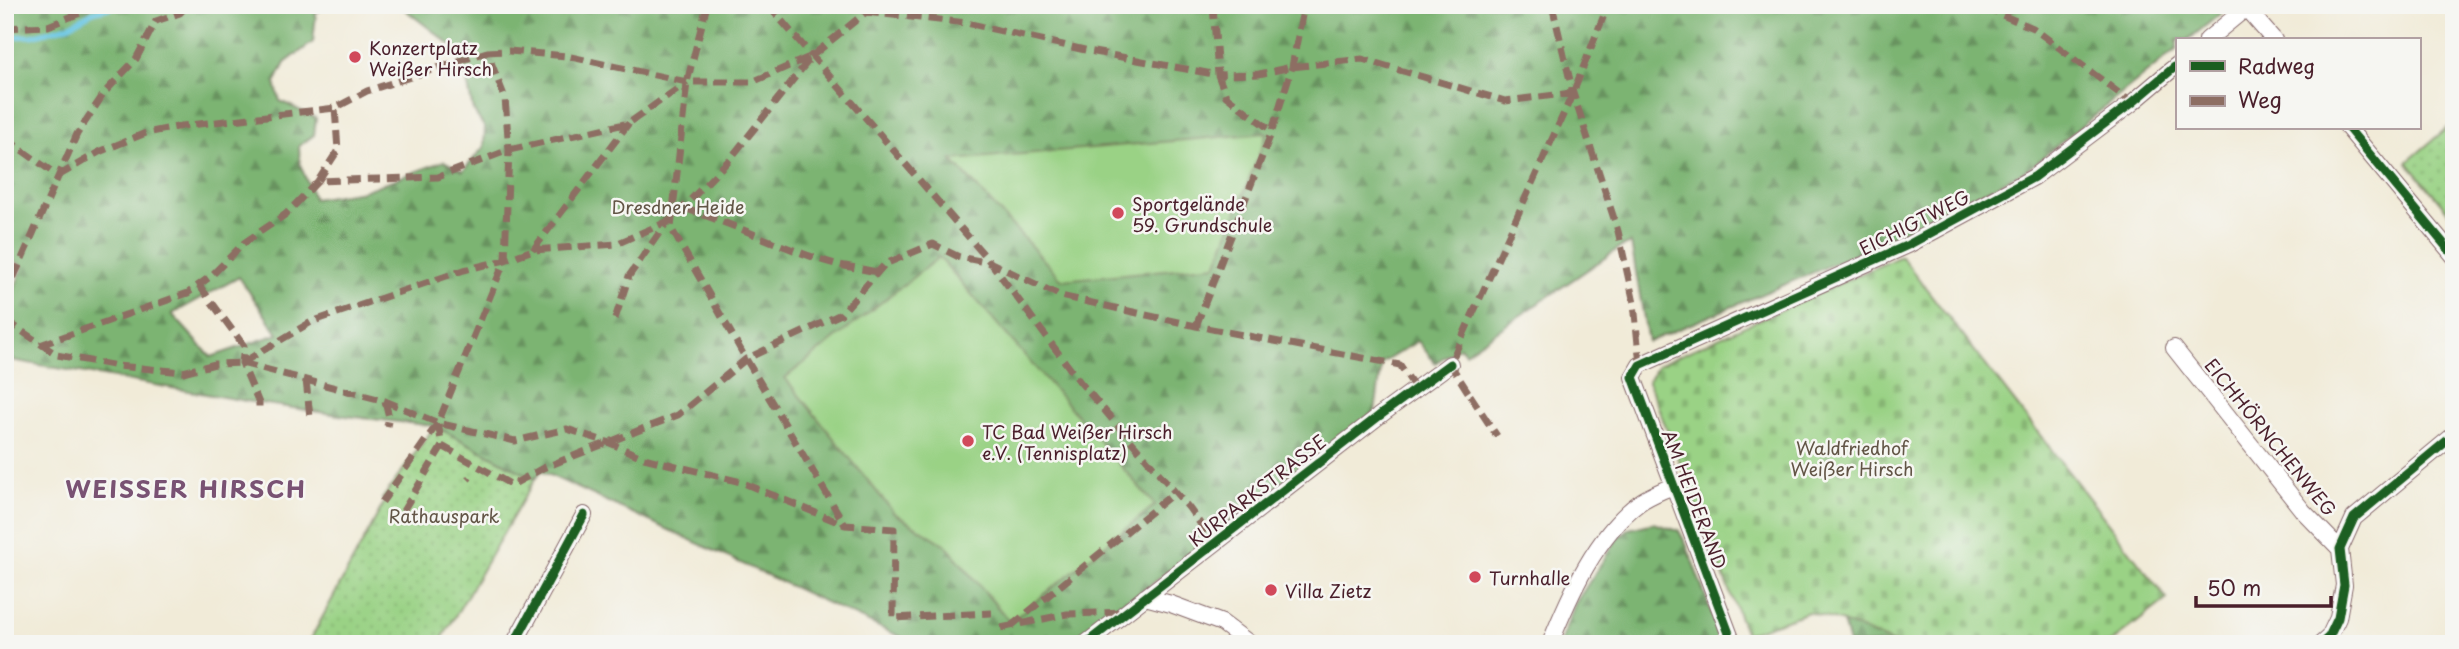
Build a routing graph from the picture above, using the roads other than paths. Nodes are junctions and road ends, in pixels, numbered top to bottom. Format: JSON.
{"nodes":[{"id":1,"x":2209,"y":38,"type":"edge"},
{"id":2,"x":2272,"y":38,"type":"edge"},
{"id":3,"x":2176,"y":66,"type":"edge"},
{"id":4,"x":2350,"y":130,"type":"edge"},
{"id":5,"x":2454,"y":256,"type":"edge"},
{"id":6,"x":2174,"y":348,"type":"dead end"},
{"id":7,"x":1450,"y":364,"type":"dead end"},
{"id":8,"x":1640,"y":365,"type":"joint"},
{"id":9,"x":2454,"y":435,"type":"edge"},
{"id":10,"x":1672,"y":486,"type":"junction"},
{"id":11,"x":584,"y":515,"type":"dead end"},
{"id":12,"x":2340,"y":549,"type":"junction"},
{"id":13,"x":1145,"y":597,"type":"junction"},
{"id":14,"x":514,"y":644,"type":"edge"},
{"id":15,"x":1085,"y":644,"type":"edge"},
{"id":16,"x":1250,"y":644,"type":"edge"},
{"id":17,"x":1550,"y":644,"type":"edge"},
{"id":18,"x":1733,"y":644,"type":"edge"},
{"id":19,"x":2321,"y":644,"type":"edge"}],
"edges":[{"from":1,"to":2,"type":"street"},
{"from":3,"to":8,"type":"street","name":"EICHIGTWEG"},
{"from":4,"to":5,"type":"street"},
{"from":6,"to":12,"type":"street","name":"EICHHÖRNCHENWEG"},
{"from":7,"to":13,"type":"street","name":"KURPARKSTRASSE"},
{"from":8,"to":10,"type":"street","name":"AM HEIDERAND"},
{"from":9,"to":12,"type":"street"},
{"from":10,"to":17,"type":"street"},
{"from":10,"to":18,"type":"street","name":"AM HEIDERAND"},
{"from":11,"to":14,"type":"street"},
{"from":12,"to":19,"type":"street"},
{"from":13,"to":15,"type":"street","name":"KURPARKSTRASSE"},
{"from":13,"to":16,"type":"street"}]}
